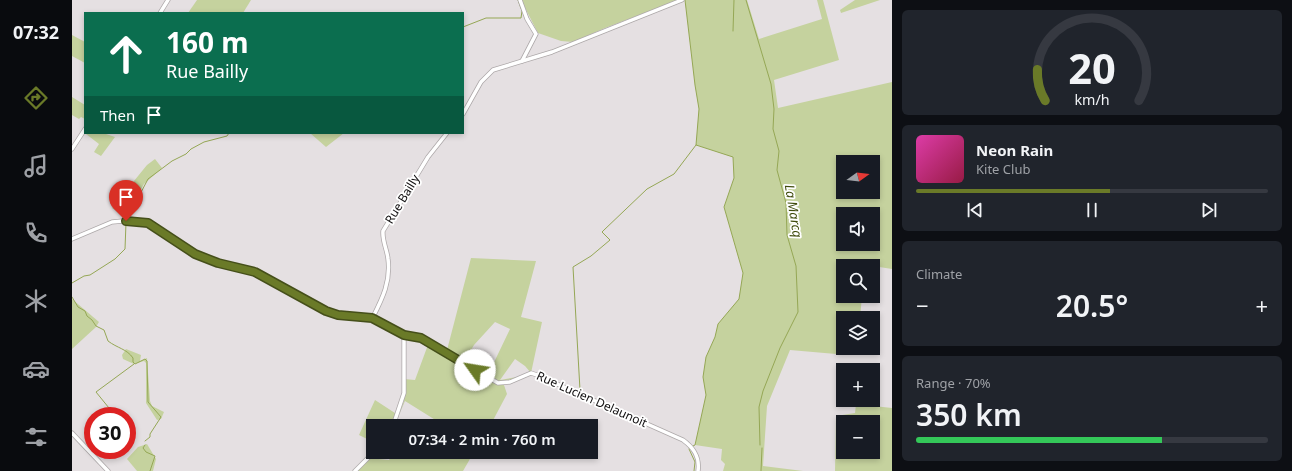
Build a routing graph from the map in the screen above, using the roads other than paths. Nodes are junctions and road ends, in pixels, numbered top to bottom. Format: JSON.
{"nodes":[{"id":1,"x":168,"y":0,"type":"edge"},
{"id":2,"x":520,"y":0,"type":"edge"},
{"id":3,"x":682,"y":0,"type":"edge"},
{"id":4,"x":161,"y":12,"type":"edge"},
{"id":5,"x":522,"y":61,"type":"junction"},
{"id":6,"x":464,"y":112,"type":"edge"},
{"id":7,"x":84,"y":130,"type":"edge"},
{"id":8,"x":446,"y":134,"type":"edge"},
{"id":9,"x":74,"y":143,"type":"edge"},
{"id":10,"x":72,"y":149,"type":"edge"},
{"id":11,"x":72,"y":239,"type":"edge"},
{"id":12,"x":372,"y":318,"type":"junction"},
{"id":13,"x":404,"y":335,"type":"junction"},
{"id":14,"x":395,"y":419,"type":"edge"},
{"id":15,"x":72,"y":433,"type":"edge"},
{"id":16,"x":367,"y":459,"type":"edge"},
{"id":17,"x":108,"y":471,"type":"edge"},
{"id":18,"x":355,"y":471,"type":"edge"},
{"id":19,"x":698,"y":471,"type":"edge"}],
"edges":[{"from":1,"to":4,"type":"street"},
{"from":2,"to":5,"type":"street"},
{"from":3,"to":5,"type":"street"},
{"from":5,"to":6,"type":"street"},
{"from":7,"to":9,"type":"street"},
{"from":8,"to":12,"type":"street","name":"Rue Bailly"},
{"from":9,"to":10,"type":"street"},
{"from":11,"to":12,"type":"street"},
{"from":12,"to":13,"type":"street"},
{"from":13,"to":14,"type":"street"},
{"from":13,"to":19,"type":"street","name":"Rue Lucien Delaunoit"},
{"from":15,"to":17,"type":"street"},
{"from":16,"to":18,"type":"street"}]}
